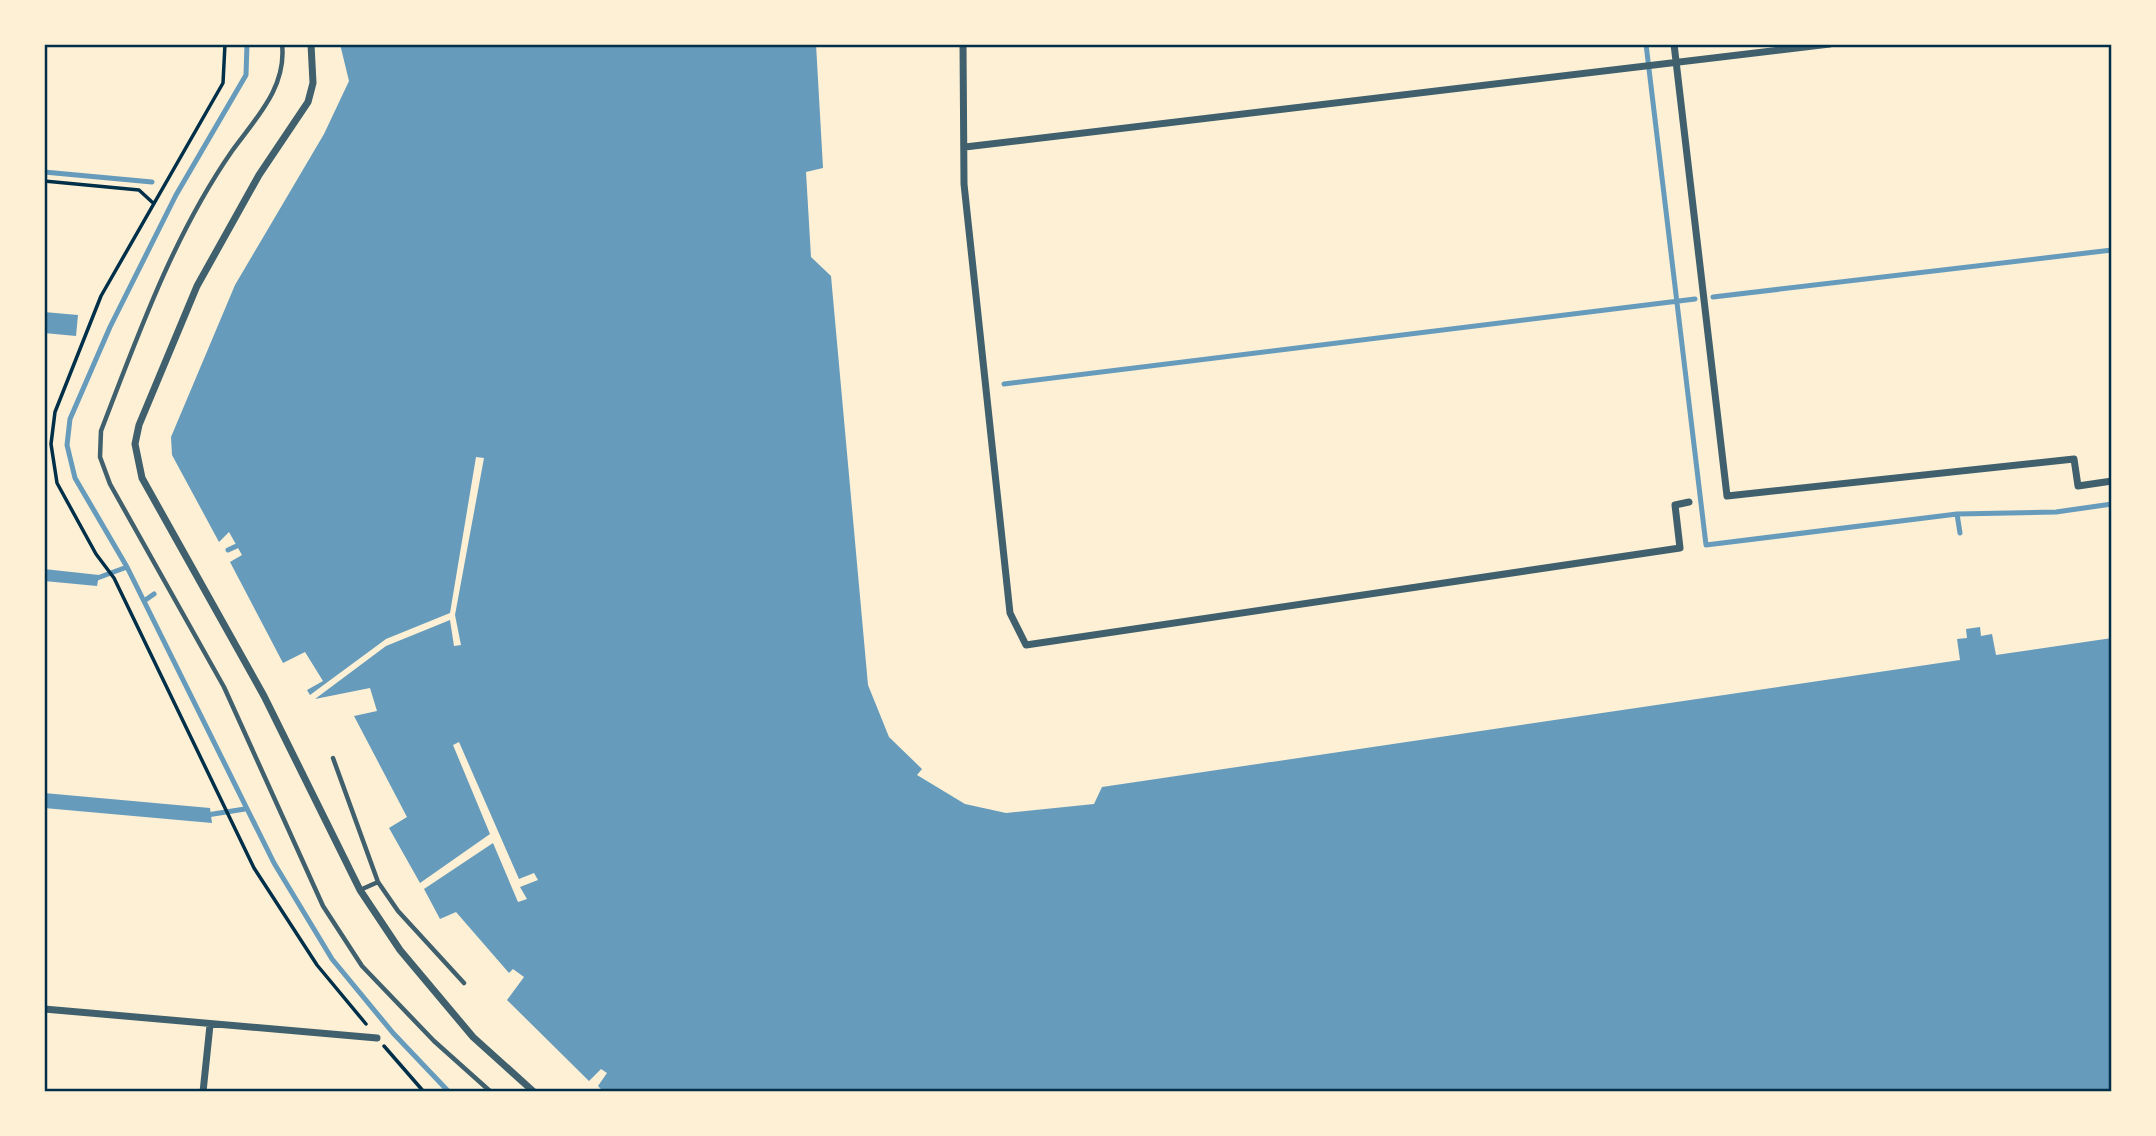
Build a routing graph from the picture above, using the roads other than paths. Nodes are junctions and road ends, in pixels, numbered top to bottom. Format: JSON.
{"nodes":[{"id":1,"x":282,"y":44,"type":"edge"},
{"id":2,"x":311,"y":44,"type":"edge"},
{"id":3,"x":963,"y":44,"type":"edge"},
{"id":4,"x":1674,"y":44,"type":"edge"},
{"id":5,"x":1830,"y":44,"type":"edge"},
{"id":6,"x":1676,"y":61,"type":"junction"},
{"id":7,"x":965,"y":147,"type":"junction"},
{"id":8,"x":2112,"y":481,"type":"edge"},
{"id":9,"x":1689,"y":502,"type":"dead end"},
{"id":10,"x":333,"y":758,"type":"dead end"},
{"id":11,"x":378,"y":882,"type":"junction"},
{"id":12,"x":360,"y":890,"type":"junction"},
{"id":13,"x":464,"y":983,"type":"dead end"},
{"id":14,"x":44,"y":1009,"type":"edge"},
{"id":15,"x":210,"y":1025,"type":"junction"},
{"id":16,"x":377,"y":1038,"type":"road end"},
{"id":17,"x":203,"y":1092,"type":"edge"},
{"id":18,"x":491,"y":1092,"type":"edge"},
{"id":19,"x":534,"y":1092,"type":"edge"}],
"edges":[{"from":1,"to":18,"type":"lane"},
{"from":2,"to":12,"type":"street"},
{"from":3,"to":7,"type":"street"},
{"from":4,"to":6,"type":"street"},
{"from":5,"to":6,"type":"street"},
{"from":6,"to":7,"type":"street"},
{"from":6,"to":8,"type":"street"},
{"from":7,"to":9,"type":"street"},
{"from":10,"to":11,"type":"lane"},
{"from":11,"to":12,"type":"lane"},
{"from":11,"to":13,"type":"lane"},
{"from":12,"to":19,"type":"street"},
{"from":14,"to":15,"type":"street"},
{"from":15,"to":16,"type":"street"},
{"from":15,"to":17,"type":"street"}]}
